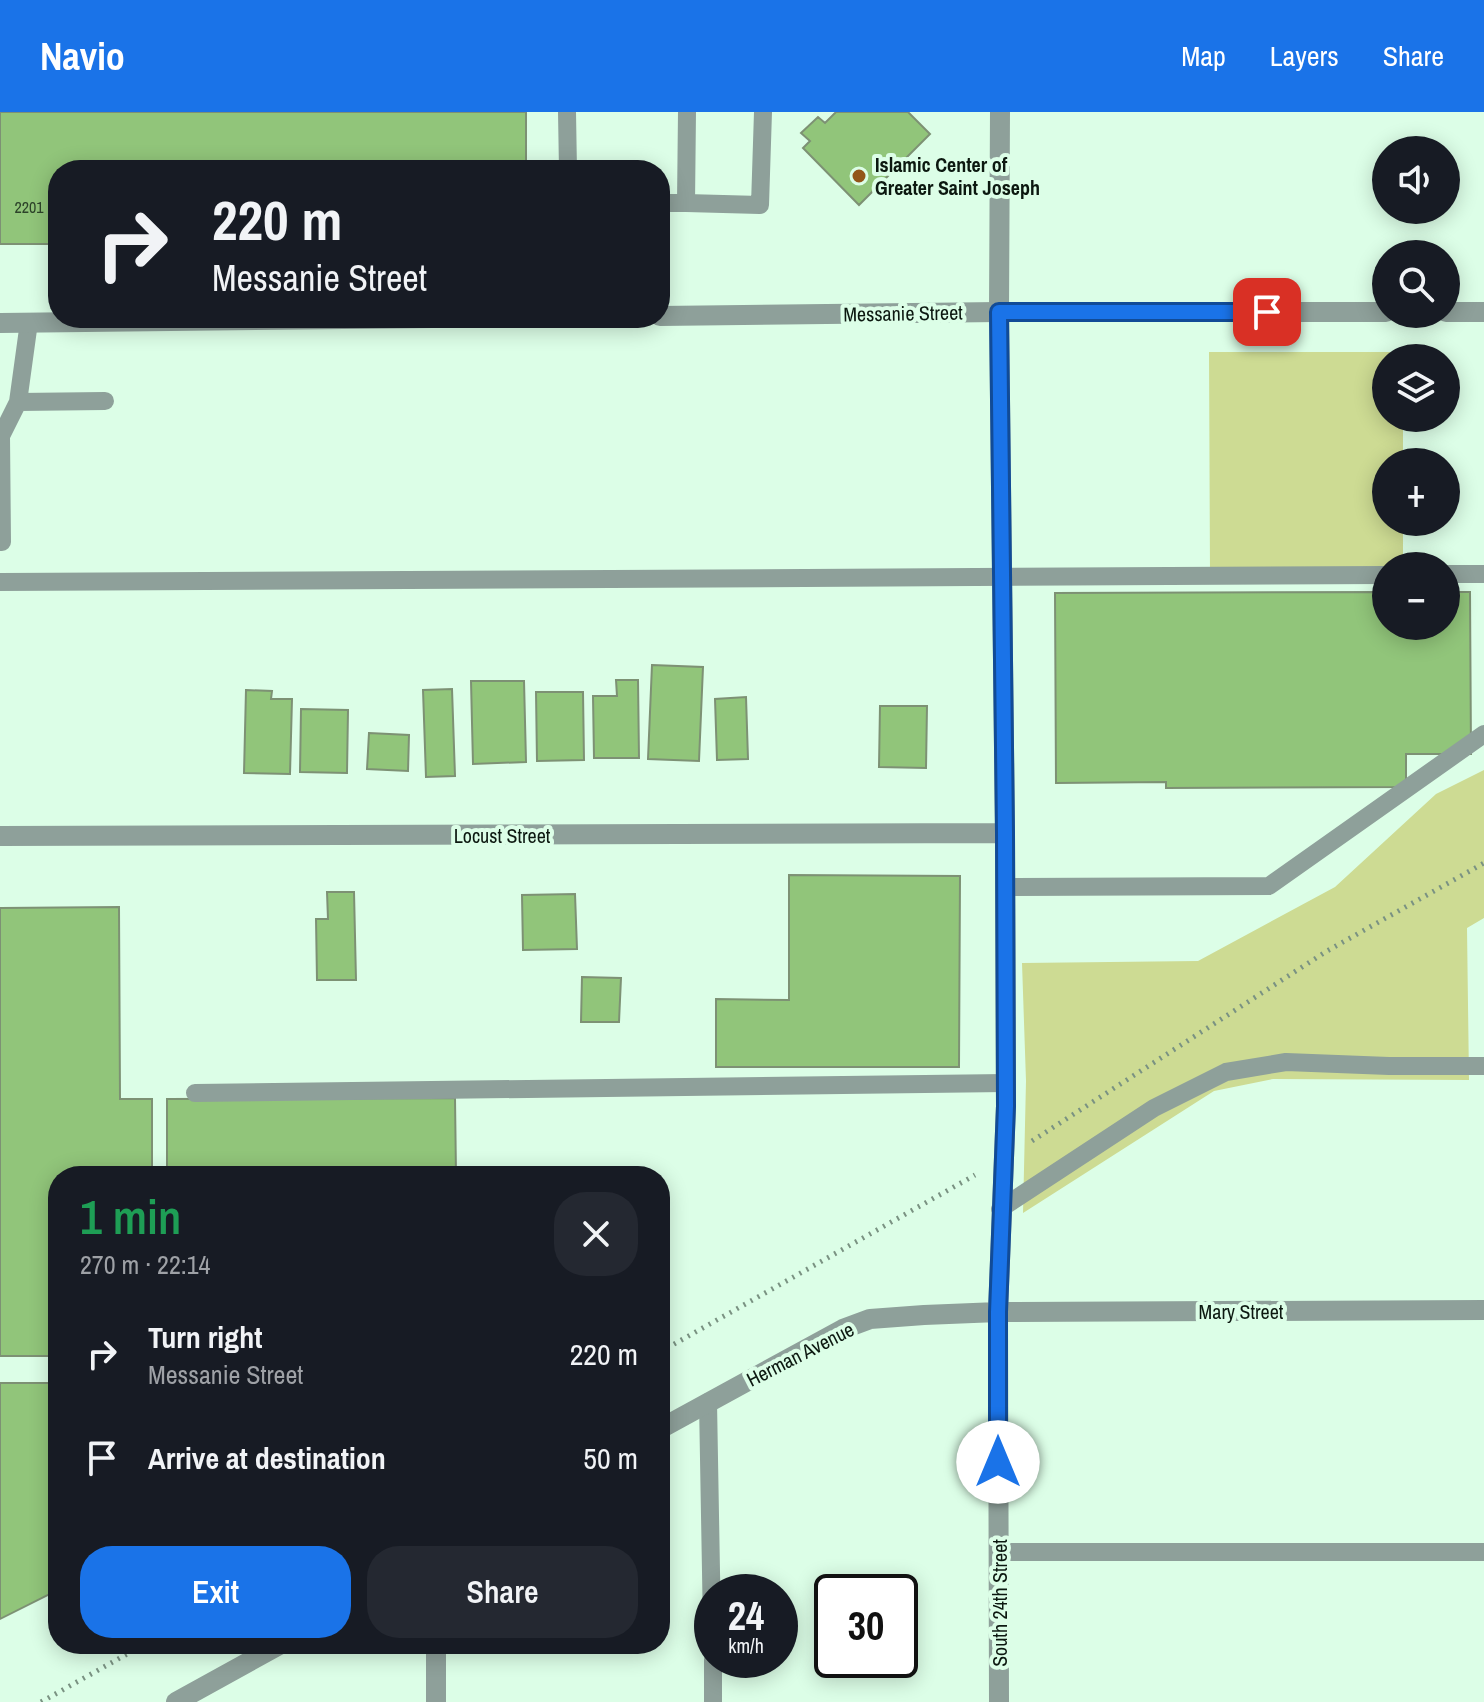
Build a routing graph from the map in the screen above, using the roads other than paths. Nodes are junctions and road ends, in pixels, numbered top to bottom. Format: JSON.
{"nodes":[{"id":1,"x":567,"y":112,"type":"edge"},
{"id":2,"x":687,"y":112,"type":"edge"},
{"id":3,"x":763,"y":112,"type":"edge"},
{"id":4,"x":1000,"y":112,"type":"edge"},
{"id":5,"x":568,"y":160,"type":"edge"},
{"id":6,"x":670,"y":203,"type":"edge"},
{"id":7,"x":686,"y":203,"type":"junction"},
{"id":8,"x":999,"y":312,"type":"junction"},
{"id":9,"x":1372,"y":312,"type":"edge"},
{"id":10,"x":1460,"y":312,"type":"edge"},
{"id":11,"x":1484,"y":312,"type":"edge"},
{"id":12,"x":670,"y":316,"type":"edge"},
{"id":13,"x":29,"y":322,"type":"junction"},
{"id":14,"x":48,"y":322,"type":"edge"},
{"id":15,"x":0,"y":323,"type":"edge"},
{"id":16,"x":105,"y":401,"type":"dead end"},
{"id":17,"x":18,"y":402,"type":"junction"},
{"id":18,"x":1,"y":436,"type":"edge"},
{"id":19,"x":0,"y":542,"type":"edge"},
{"id":20,"x":1460,"y":574,"type":"edge"},
{"id":21,"x":1484,"y":574,"type":"edge"},
{"id":22,"x":1372,"y":575,"type":"edge"},
{"id":23,"x":1002,"y":577,"type":"junction"},
{"id":24,"x":0,"y":582,"type":"edge"},
{"id":25,"x":1484,"y":734,"type":"edge"},
{"id":26,"x":1005,"y":833,"type":"junction"},
{"id":27,"x":0,"y":836,"type":"edge"},
{"id":28,"x":1005,"y":887,"type":"junction"},
{"id":29,"x":1484,"y":1066,"type":"edge"},
{"id":30,"x":1006,"y":1083,"type":"junction"},
{"id":31,"x":195,"y":1093,"type":"dead end"},
{"id":32,"x":1000,"y":1209,"type":"junction"},
{"id":33,"x":1484,"y":1310,"type":"edge"},
{"id":34,"x":998,"y":1312,"type":"junction"},
{"id":35,"x":708,"y":1402,"type":"junction"},
{"id":36,"x":670,"y":1423,"type":"edge"},
{"id":37,"x":999,"y":1552,"type":"junction"},
{"id":38,"x":1484,"y":1552,"type":"edge"},
{"id":39,"x":711,"y":1574,"type":"edge"},
{"id":40,"x":263,"y":1654,"type":"edge"},
{"id":41,"x":436,"y":1654,"type":"edge"},
{"id":42,"x":713,"y":1678,"type":"edge"},
{"id":43,"x":176,"y":1702,"type":"edge"},
{"id":44,"x":436,"y":1702,"type":"edge"},
{"id":45,"x":713,"y":1702,"type":"edge"},
{"id":46,"x":999,"y":1702,"type":"edge"}],
"edges":[{"from":1,"to":5,"type":"lane"},
{"from":2,"to":7,"type":"lane"},
{"from":3,"to":7,"type":"lane"},
{"from":4,"to":8,"type":"street","name":"South 24th Street"},
{"from":6,"to":7,"type":"lane"},
{"from":8,"to":9,"type":"street","name":"Messanie Street"},
{"from":8,"to":12,"type":"street","name":"Messanie Street"},
{"from":8,"to":23,"type":"street","name":"South 24th Street"},
{"from":10,"to":11,"type":"street"},
{"from":13,"to":14,"type":"street"},
{"from":13,"to":15,"type":"street"},
{"from":13,"to":17,"type":"lane"},
{"from":16,"to":17,"type":"lane"},
{"from":17,"to":18,"type":"lane"},
{"from":18,"to":19,"type":"lane"},
{"from":20,"to":21,"type":"lane"},
{"from":22,"to":23,"type":"lane"},
{"from":23,"to":24,"type":"lane"},
{"from":23,"to":26,"type":"street","name":"South 24th Street"},
{"from":25,"to":28,"type":"lane"},
{"from":26,"to":27,"type":"street","name":"Locust Street"},
{"from":26,"to":28,"type":"street","name":"South 24th Street"},
{"from":28,"to":30,"type":"street","name":"South 24th Street"},
{"from":29,"to":32,"type":"lane"},
{"from":30,"to":31,"type":"lane"},
{"from":30,"to":32,"type":"street","name":"South 24th Street"},
{"from":32,"to":34,"type":"street","name":"South 24th Street"},
{"from":33,"to":34,"type":"street","name":"Mary Street"},
{"from":34,"to":35,"type":"street","name":"Herman Avenue"},
{"from":34,"to":37,"type":"street","name":"South 24th Street"},
{"from":35,"to":36,"type":"street","name":"Herman Avenue"},
{"from":35,"to":39,"type":"lane"},
{"from":37,"to":38,"type":"lane"},
{"from":37,"to":46,"type":"street","name":"South 24th Street"},
{"from":40,"to":43,"type":"street"},
{"from":41,"to":44,"type":"street"},
{"from":42,"to":45,"type":"lane"}]}
